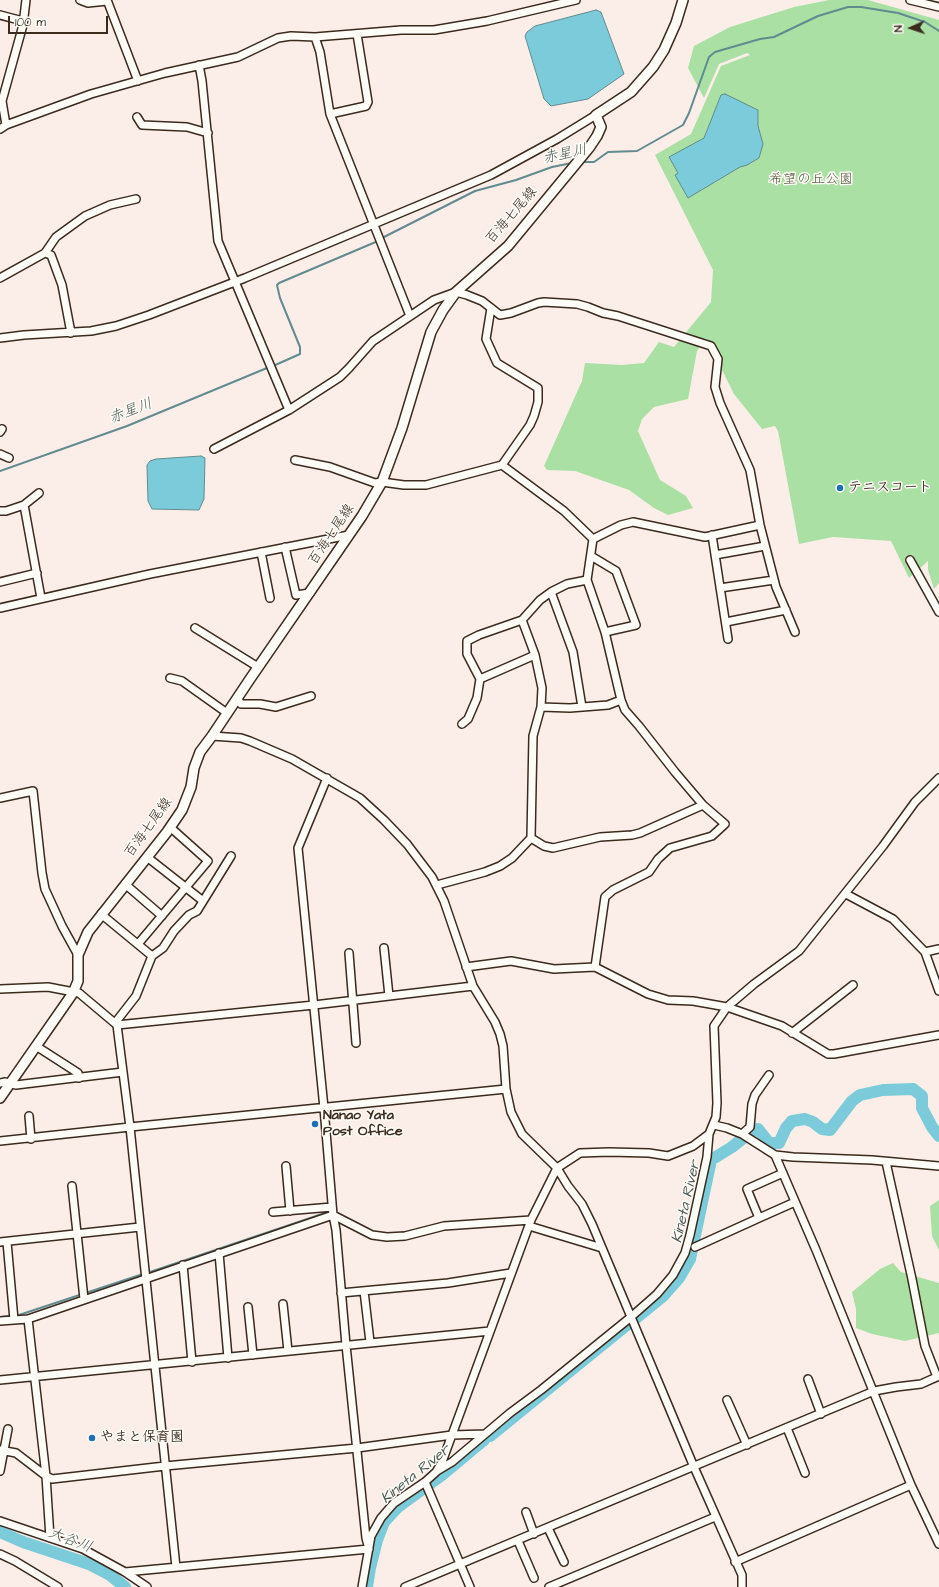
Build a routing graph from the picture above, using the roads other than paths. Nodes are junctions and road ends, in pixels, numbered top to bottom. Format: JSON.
{"nodes":[{"id":1,"x":26,"y":0,"type":"edge"},
{"id":2,"x":80,"y":0,"type":"edge"},
{"id":3,"x":107,"y":0,"type":"edge"},
{"id":4,"x":576,"y":0,"type":"edge"},
{"id":5,"x":683,"y":0,"type":"edge"},
{"id":6,"x":910,"y":0,"type":"edge"},
{"id":7,"x":939,"y":7,"type":"edge"},
{"id":8,"x":0,"y":15,"type":"edge"},
{"id":9,"x":23,"y":25,"type":"junction"},
{"id":10,"x":357,"y":34,"type":"junction"},
{"id":11,"x":315,"y":36,"type":"junction"},
{"id":12,"x":199,"y":65,"type":"junction"},
{"id":13,"x":138,"y":81,"type":"junction"},
{"id":14,"x":330,"y":114,"type":"junction"},
{"id":15,"x":596,"y":115,"type":"junction"},
{"id":16,"x":137,"y":117,"type":"dead end"},
{"id":17,"x":3,"y":127,"type":"edge"},
{"id":18,"x":208,"y":133,"type":"junction"},
{"id":19,"x":136,"y":199,"type":"dead end"},
{"id":20,"x":373,"y":225,"type":"junction"},
{"id":21,"x":45,"y":253,"type":"junction"},
{"id":22,"x":0,"y":278,"type":"edge"},
{"id":23,"x":235,"y":281,"type":"junction"},
{"id":24,"x":456,"y":292,"type":"junction"},
{"id":25,"x":491,"y":308,"type":"junction"},
{"id":26,"x":410,"y":316,"type":"junction"},
{"id":27,"x":71,"y":333,"type":"junction"},
{"id":28,"x":0,"y":338,"type":"edge"},
{"id":29,"x":289,"y":410,"type":"junction"},
{"id":30,"x":214,"y":449,"type":"dead end"},
{"id":31,"x":0,"y":454,"type":"edge"},
{"id":32,"x":9,"y":458,"type":"dead end"},
{"id":33,"x":295,"y":460,"type":"dead end"},
{"id":34,"x":502,"y":465,"type":"junction"},
{"id":35,"x":382,"y":482,"type":"junction"},
{"id":36,"x":39,"y":494,"type":"dead end"},
{"id":37,"x":24,"y":506,"type":"junction"},
{"id":38,"x":0,"y":511,"type":"edge"},
{"id":39,"x":760,"y":525,"type":"junction"},
{"id":40,"x":348,"y":535,"type":"junction"},
{"id":41,"x":712,"y":535,"type":"junction"},
{"id":42,"x":594,"y":538,"type":"junction"},
{"id":43,"x":765,"y":546,"type":"junction"},
{"id":44,"x":285,"y":547,"type":"junction"},
{"id":45,"x":261,"y":552,"type":"junction"},
{"id":46,"x":715,"y":555,"type":"junction"},
{"id":47,"x":591,"y":556,"type":"junction"},
{"id":48,"x":910,"y":560,"type":"dead end"},
{"id":49,"x":37,"y":573,"type":"junction"},
{"id":50,"x":587,"y":580,"type":"junction"},
{"id":51,"x":774,"y":580,"type":"junction"},
{"id":52,"x":0,"y":582,"type":"edge"},
{"id":53,"x":720,"y":588,"type":"junction"},
{"id":54,"x":551,"y":592,"type":"junction"},
{"id":55,"x":310,"y":593,"type":"junction"},
{"id":56,"x":42,"y":598,"type":"junction"},
{"id":57,"x":270,"y":598,"type":"dead end"},
{"id":58,"x":0,"y":608,"type":"edge"},
{"id":59,"x":786,"y":610,"type":"junction"},
{"id":60,"x":939,"y":612,"type":"edge"},
{"id":61,"x":522,"y":620,"type":"junction"},
{"id":62,"x":726,"y":622,"type":"junction"},
{"id":63,"x":195,"y":628,"type":"dead end"},
{"id":64,"x":605,"y":632,"type":"junction"},
{"id":65,"x":795,"y":632,"type":"dead end"},
{"id":66,"x":728,"y":639,"type":"dead end"},
{"id":67,"x":535,"y":655,"type":"junction"},
{"id":68,"x":258,"y":667,"type":"junction"},
{"id":69,"x":170,"y":678,"type":"dead end"},
{"id":70,"x":480,"y":679,"type":"junction"},
{"id":71,"x":311,"y":696,"type":"dead end"},
{"id":72,"x":237,"y":698,"type":"junction"},
{"id":73,"x":621,"y":700,"type":"junction"},
{"id":74,"x":541,"y":707,"type":"junction"},
{"id":75,"x":582,"y":707,"type":"junction"},
{"id":76,"x":227,"y":714,"type":"junction"},
{"id":77,"x":462,"y":724,"type":"dead end"},
{"id":78,"x":212,"y":736,"type":"junction"},
{"id":79,"x":327,"y":778,"type":"junction"},
{"id":80,"x":939,"y":778,"type":"edge"},
{"id":81,"x":0,"y":798,"type":"edge"},
{"id":82,"x":704,"y":805,"type":"junction"},
{"id":83,"x":170,"y":827,"type":"junction"},
{"id":84,"x":531,"y":838,"type":"junction"},
{"id":85,"x":231,"y":856,"type":"dead end"},
{"id":86,"x":147,"y":857,"type":"junction"},
{"id":87,"x":125,"y":884,"type":"junction"},
{"id":88,"x":437,"y":885,"type":"junction"},
{"id":89,"x":186,"y":887,"type":"junction"},
{"id":90,"x":846,"y":894,"type":"junction"},
{"id":91,"x":203,"y":901,"type":"junction"},
{"id":92,"x":101,"y":914,"type":"junction"},
{"id":93,"x":162,"y":916,"type":"junction"},
{"id":94,"x":138,"y":944,"type":"junction"},
{"id":95,"x":384,"y":948,"type":"dead end"},
{"id":96,"x":939,"y":949,"type":"edge"},
{"id":97,"x":925,"y":952,"type":"junction"},
{"id":98,"x":349,"y":953,"type":"dead end"},
{"id":99,"x":78,"y":955,"type":"junction"},
{"id":100,"x":152,"y":956,"type":"junction"},
{"id":101,"x":466,"y":967,"type":"junction"},
{"id":102,"x":596,"y":967,"type":"junction"},
{"id":103,"x":853,"y":985,"type":"dead end"},
{"id":104,"x":473,"y":986,"type":"junction"},
{"id":105,"x":0,"y":989,"type":"edge"},
{"id":106,"x":939,"y":991,"type":"edge"},
{"id":107,"x":73,"y":992,"type":"junction"},
{"id":108,"x":389,"y":996,"type":"junction"},
{"id":109,"x":352,"y":1000,"type":"junction"},
{"id":110,"x":314,"y":1006,"type":"junction"},
{"id":111,"x":727,"y":1007,"type":"junction"},
{"id":112,"x":116,"y":1024,"type":"junction"},
{"id":113,"x":792,"y":1033,"type":"junction"},
{"id":114,"x":939,"y":1035,"type":"edge"},
{"id":115,"x":356,"y":1043,"type":"dead end"},
{"id":116,"x":36,"y":1046,"type":"junction"},
{"id":117,"x":123,"y":1072,"type":"junction"},
{"id":118,"x":769,"y":1075,"type":"dead end"},
{"id":119,"x":79,"y":1078,"type":"junction"},
{"id":120,"x":5,"y":1083,"type":"edge"},
{"id":121,"x":506,"y":1089,"type":"junction"},
{"id":122,"x":0,"y":1098,"type":"edge"},
{"id":123,"x":324,"y":1108,"type":"junction"},
{"id":124,"x":29,"y":1116,"type":"dead end"},
{"id":125,"x":714,"y":1125,"type":"junction"},
{"id":126,"x":130,"y":1127,"type":"junction"},
{"id":127,"x":709,"y":1134,"type":"junction"},
{"id":128,"x":745,"y":1136,"type":"junction"},
{"id":129,"x":31,"y":1139,"type":"junction"},
{"id":130,"x":0,"y":1142,"type":"edge"},
{"id":131,"x":775,"y":1155,"type":"junction"},
{"id":132,"x":886,"y":1162,"type":"junction"},
{"id":133,"x":286,"y":1166,"type":"dead end"},
{"id":134,"x":939,"y":1166,"type":"edge"},
{"id":135,"x":557,"y":1168,"type":"junction"},
{"id":136,"x":783,"y":1173,"type":"junction"},
{"id":137,"x":72,"y":1186,"type":"dead end"},
{"id":138,"x":795,"y":1202,"type":"junction"},
{"id":139,"x":332,"y":1206,"type":"junction"},
{"id":140,"x":290,"y":1211,"type":"junction"},
{"id":141,"x":273,"y":1212,"type":"dead end"},
{"id":142,"x":333,"y":1215,"type":"junction"},
{"id":143,"x":759,"y":1218,"type":"junction"},
{"id":144,"x":530,"y":1223,"type":"junction"},
{"id":145,"x":140,"y":1227,"type":"junction"},
{"id":146,"x":77,"y":1233,"type":"junction"},
{"id":147,"x":3,"y":1242,"type":"edge"},
{"id":148,"x":695,"y":1247,"type":"dead end"},
{"id":149,"x":602,"y":1248,"type":"junction"},
{"id":150,"x":219,"y":1253,"type":"junction"},
{"id":151,"x":183,"y":1265,"type":"junction"},
{"id":152,"x":512,"y":1273,"type":"junction"},
{"id":153,"x":145,"y":1275,"type":"junction"},
{"id":154,"x":364,"y":1291,"type":"junction"},
{"id":155,"x":342,"y":1293,"type":"junction"},
{"id":156,"x":84,"y":1299,"type":"junction"},
{"id":157,"x":283,"y":1304,"type":"dead end"},
{"id":158,"x":248,"y":1307,"type":"dead end"},
{"id":159,"x":631,"y":1316,"type":"junction"},
{"id":160,"x":28,"y":1319,"type":"junction"},
{"id":161,"x":14,"y":1320,"type":"junction"},
{"id":162,"x":0,"y":1321,"type":"edge"},
{"id":163,"x":490,"y":1331,"type":"junction"},
{"id":164,"x":370,"y":1342,"type":"junction"},
{"id":165,"x":346,"y":1345,"type":"junction"},
{"id":166,"x":288,"y":1351,"type":"junction"},
{"id":167,"x":253,"y":1355,"type":"junction"},
{"id":168,"x":228,"y":1358,"type":"junction"},
{"id":169,"x":192,"y":1362,"type":"junction"},
{"id":170,"x":154,"y":1366,"type":"junction"},
{"id":171,"x":34,"y":1376,"type":"junction"},
{"id":172,"x":938,"y":1377,"type":"edge"},
{"id":173,"x":808,"y":1379,"type":"dead end"},
{"id":174,"x":0,"y":1380,"type":"edge"},
{"id":175,"x":874,"y":1392,"type":"junction"},
{"id":176,"x":727,"y":1400,"type":"dead end"},
{"id":177,"x":821,"y":1414,"type":"junction"},
{"id":178,"x":787,"y":1428,"type":"junction"},
{"id":179,"x":8,"y":1429,"type":"dead end"},
{"id":180,"x":485,"y":1434,"type":"junction"},
{"id":181,"x":452,"y":1435,"type":"junction"},
{"id":182,"x":747,"y":1445,"type":"junction"},
{"id":183,"x":357,"y":1448,"type":"junction"},
{"id":184,"x":2,"y":1451,"type":"edge"},
{"id":185,"x":165,"y":1466,"type":"junction"},
{"id":186,"x":694,"y":1467,"type":"junction"},
{"id":187,"x":0,"y":1471,"type":"edge"},
{"id":188,"x":436,"y":1472,"type":"junction"},
{"id":189,"x":805,"y":1473,"type":"dead end"},
{"id":190,"x":46,"y":1476,"type":"junction"},
{"id":191,"x":427,"y":1485,"type":"junction"},
{"id":192,"x":911,"y":1485,"type":"junction"},
{"id":193,"x":526,"y":1512,"type":"dead end"},
{"id":194,"x":716,"y":1517,"type":"junction"},
{"id":195,"x":0,"y":1521,"type":"edge"},
{"id":196,"x":548,"y":1528,"type":"junction"},
{"id":197,"x":534,"y":1534,"type":"junction"},
{"id":198,"x":50,"y":1538,"type":"junction"},
{"id":199,"x":518,"y":1541,"type":"junction"},
{"id":200,"x":939,"y":1544,"type":"edge"},
{"id":201,"x":368,"y":1549,"type":"junction"},
{"id":202,"x":0,"y":1554,"type":"edge"},
{"id":203,"x":564,"y":1562,"type":"dead end"},
{"id":204,"x":735,"y":1562,"type":"junction"},
{"id":205,"x":461,"y":1565,"type":"junction"},
{"id":206,"x":176,"y":1567,"type":"junction"},
{"id":207,"x":125,"y":1572,"type":"junction"},
{"id":208,"x":534,"y":1578,"type":"dead end"},
{"id":209,"x":58,"y":1587,"type":"edge"},
{"id":210,"x":146,"y":1587,"type":"edge"},
{"id":211,"x":362,"y":1587,"type":"edge"},
{"id":212,"x":405,"y":1587,"type":"edge"},
{"id":213,"x":470,"y":1587,"type":"edge"},
{"id":214,"x":549,"y":1587,"type":"edge"},
{"id":215,"x":742,"y":1587,"type":"edge"}],
"edges":[{"from":1,"to":9,"type":"street"},
{"from":2,"to":3,"type":"street"},
{"from":3,"to":13,"type":"street"},
{"from":4,"to":10,"type":"street"},
{"from":5,"to":15,"type":"main road"},
{"from":6,"to":7,"type":"street"},
{"from":8,"to":9,"type":"street"},
{"from":9,"to":17,"type":"street"},
{"from":10,"to":11,"type":"street"},
{"from":10,"to":14,"type":"street"},
{"from":11,"to":12,"type":"street"},
{"from":11,"to":14,"type":"street"},
{"from":12,"to":13,"type":"street"},
{"from":12,"to":18,"type":"street"},
{"from":13,"to":17,"type":"street"},
{"from":14,"to":20,"type":"street"},
{"from":15,"to":20,"type":"street"},
{"from":15,"to":24,"type":"main road","name":"百海七尾線"},
{"from":16,"to":18,"type":"street"},
{"from":18,"to":23,"type":"street"},
{"from":19,"to":21,"type":"street"},
{"from":20,"to":23,"type":"street"},
{"from":20,"to":26,"type":"street"},
{"from":21,"to":22,"type":"street"},
{"from":21,"to":27,"type":"street"},
{"from":23,"to":27,"type":"street"},
{"from":23,"to":29,"type":"street"},
{"from":24,"to":25,"type":"street"},
{"from":24,"to":26,"type":"street"},
{"from":24,"to":35,"type":"main road","name":"百海七尾線"},
{"from":25,"to":34,"type":"street"},
{"from":25,"to":39,"type":"street"},
{"from":26,"to":29,"type":"street"},
{"from":27,"to":28,"type":"street"},
{"from":29,"to":30,"type":"street"},
{"from":31,"to":32,"type":"street"},
{"from":33,"to":35,"type":"street"},
{"from":34,"to":35,"type":"street"},
{"from":34,"to":42,"type":"street"},
{"from":35,"to":40,"type":"main road","name":"百海七尾線"},
{"from":36,"to":37,"type":"street"},
{"from":37,"to":38,"type":"street"},
{"from":37,"to":49,"type":"street"},
{"from":39,"to":41,"type":"street"},
{"from":39,"to":43,"type":"street"},
{"from":40,"to":44,"type":"street"},
{"from":40,"to":55,"type":"main road","name":"百海七尾線"},
{"from":41,"to":42,"type":"street"},
{"from":41,"to":46,"type":"street"},
{"from":42,"to":47,"type":"street"},
{"from":43,"to":46,"type":"street"},
{"from":43,"to":51,"type":"street"},
{"from":44,"to":45,"type":"street"},
{"from":44,"to":55,"type":"street"},
{"from":45,"to":56,"type":"street"},
{"from":45,"to":57,"type":"street"},
{"from":46,"to":53,"type":"street"},
{"from":47,"to":50,"type":"street"},
{"from":47,"to":64,"type":"street"},
{"from":48,"to":60,"type":"street"},
{"from":49,"to":52,"type":"street"},
{"from":49,"to":56,"type":"street"},
{"from":50,"to":54,"type":"street"},
{"from":50,"to":64,"type":"street"},
{"from":51,"to":53,"type":"street"},
{"from":51,"to":59,"type":"street"},
{"from":53,"to":62,"type":"street"},
{"from":54,"to":61,"type":"street"},
{"from":54,"to":75,"type":"street"},
{"from":55,"to":68,"type":"main road","name":"百海七尾線"},
{"from":56,"to":58,"type":"street"},
{"from":59,"to":62,"type":"street"},
{"from":59,"to":65,"type":"street"},
{"from":61,"to":67,"type":"street"},
{"from":61,"to":70,"type":"street"},
{"from":62,"to":66,"type":"street"},
{"from":63,"to":68,"type":"street"},
{"from":64,"to":73,"type":"street"},
{"from":67,"to":70,"type":"street"},
{"from":67,"to":74,"type":"street"},
{"from":68,"to":72,"type":"main road","name":"百海七尾線"},
{"from":69,"to":76,"type":"street"},
{"from":70,"to":77,"type":"street"},
{"from":71,"to":72,"type":"street"},
{"from":72,"to":76,"type":"main road","name":"百海七尾線"},
{"from":73,"to":75,"type":"street"},
{"from":73,"to":82,"type":"street"},
{"from":74,"to":75,"type":"street"},
{"from":74,"to":84,"type":"street"},
{"from":76,"to":78,"type":"main road","name":"百海七尾線"},
{"from":78,"to":79,"type":"street"},
{"from":78,"to":83,"type":"main road","name":"百海七尾線"},
{"from":79,"to":88,"type":"street"},
{"from":79,"to":110,"type":"street"},
{"from":80,"to":90,"type":"street"},
{"from":81,"to":99,"type":"street"},
{"from":82,"to":84,"type":"street"},
{"from":82,"to":102,"type":"street"},
{"from":83,"to":86,"type":"main road","name":"百海七尾線"},
{"from":83,"to":89,"type":"street"},
{"from":84,"to":88,"type":"street"},
{"from":85,"to":91,"type":"street"},
{"from":86,"to":87,"type":"main road","name":"百海七尾線"},
{"from":86,"to":89,"type":"street"},
{"from":87,"to":92,"type":"main road","name":"百海七尾線"},
{"from":87,"to":93,"type":"street"},
{"from":88,"to":101,"type":"street"},
{"from":89,"to":91,"type":"street"},
{"from":89,"to":93,"type":"street"},
{"from":90,"to":97,"type":"street"},
{"from":90,"to":111,"type":"street"},
{"from":91,"to":100,"type":"street"},
{"from":92,"to":94,"type":"street"},
{"from":92,"to":99,"type":"main road","name":"百海七尾線"},
{"from":93,"to":94,"type":"street"},
{"from":94,"to":100,"type":"street"},
{"from":95,"to":108,"type":"street"},
{"from":96,"to":97,"type":"street"},
{"from":97,"to":106,"type":"street"},
{"from":98,"to":109,"type":"street"},
{"from":99,"to":107,"type":"main road","name":"百海七尾線"},
{"from":100,"to":112,"type":"street"},
{"from":101,"to":102,"type":"street"},
{"from":101,"to":104,"type":"street"},
{"from":102,"to":111,"type":"street"},
{"from":103,"to":113,"type":"street"},
{"from":104,"to":108,"type":"street"},
{"from":104,"to":121,"type":"street"},
{"from":105,"to":107,"type":"street"},
{"from":107,"to":112,"type":"street"},
{"from":107,"to":116,"type":"main road","name":"百海七尾線"},
{"from":108,"to":109,"type":"street"},
{"from":109,"to":110,"type":"street"},
{"from":109,"to":115,"type":"street"},
{"from":110,"to":112,"type":"street"},
{"from":110,"to":123,"type":"street"},
{"from":111,"to":113,"type":"street"},
{"from":111,"to":125,"type":"street"},
{"from":112,"to":117,"type":"street"},
{"from":113,"to":114,"type":"street"},
{"from":116,"to":119,"type":"street"},
{"from":116,"to":120,"type":"main road","name":"百海七尾線"},
{"from":117,"to":119,"type":"street"},
{"from":117,"to":126,"type":"street"},
{"from":118,"to":128,"type":"street"},
{"from":119,"to":120,"type":"street"},
{"from":120,"to":122,"type":"main road","name":"百海七尾線"},
{"from":121,"to":123,"type":"street"},
{"from":121,"to":135,"type":"street"},
{"from":123,"to":126,"type":"street"},
{"from":123,"to":139,"type":"street"},
{"from":124,"to":129,"type":"street"},
{"from":125,"to":127,"type":"street"},
{"from":125,"to":128,"type":"street"},
{"from":126,"to":129,"type":"street"},
{"from":126,"to":145,"type":"street"},
{"from":127,"to":135,"type":"street"},
{"from":127,"to":159,"type":"street"},
{"from":128,"to":131,"type":"street"},
{"from":129,"to":130,"type":"street"},
{"from":131,"to":132,"type":"street"},
{"from":131,"to":136,"type":"street"},
{"from":132,"to":134,"type":"street"},
{"from":132,"to":172,"type":"street"},
{"from":133,"to":140,"type":"street"},
{"from":135,"to":144,"type":"street"},
{"from":135,"to":149,"type":"street"},
{"from":136,"to":138,"type":"street"},
{"from":136,"to":143,"type":"street"},
{"from":137,"to":146,"type":"street"},
{"from":138,"to":143,"type":"street"},
{"from":138,"to":175,"type":"street"},
{"from":139,"to":140,"type":"street"},
{"from":139,"to":142,"type":"street"},
{"from":140,"to":141,"type":"street"},
{"from":142,"to":144,"type":"street"},
{"from":142,"to":150,"type":"street"},
{"from":142,"to":155,"type":"street"},
{"from":143,"to":148,"type":"street"},
{"from":144,"to":149,"type":"street"},
{"from":144,"to":152,"type":"street"},
{"from":145,"to":146,"type":"street"},
{"from":145,"to":153,"type":"street"},
{"from":146,"to":147,"type":"street"},
{"from":146,"to":156,"type":"street"},
{"from":147,"to":161,"type":"street"},
{"from":149,"to":159,"type":"street"},
{"from":150,"to":151,"type":"street"},
{"from":150,"to":168,"type":"street"},
{"from":151,"to":153,"type":"street"},
{"from":151,"to":169,"type":"street"},
{"from":152,"to":154,"type":"street"},
{"from":152,"to":163,"type":"street"},
{"from":153,"to":156,"type":"street"},
{"from":153,"to":170,"type":"street"},
{"from":154,"to":155,"type":"street"},
{"from":154,"to":164,"type":"street"},
{"from":155,"to":165,"type":"street"},
{"from":156,"to":160,"type":"street"},
{"from":157,"to":166,"type":"street"},
{"from":158,"to":167,"type":"street"},
{"from":159,"to":180,"type":"street"},
{"from":159,"to":186,"type":"street"},
{"from":160,"to":161,"type":"street"},
{"from":160,"to":171,"type":"street"},
{"from":161,"to":162,"type":"street"},
{"from":163,"to":164,"type":"street"},
{"from":163,"to":181,"type":"street"},
{"from":164,"to":165,"type":"street"},
{"from":165,"to":166,"type":"street"},
{"from":165,"to":183,"type":"street"},
{"from":166,"to":167,"type":"street"},
{"from":167,"to":168,"type":"street"},
{"from":168,"to":169,"type":"street"},
{"from":169,"to":170,"type":"street"},
{"from":170,"to":171,"type":"street"},
{"from":170,"to":185,"type":"street"},
{"from":171,"to":174,"type":"street"},
{"from":171,"to":190,"type":"street"},
{"from":172,"to":175,"type":"street"},
{"from":173,"to":177,"type":"street"},
{"from":175,"to":177,"type":"street"},
{"from":175,"to":192,"type":"street"},
{"from":176,"to":182,"type":"street"},
{"from":177,"to":178,"type":"street"},
{"from":178,"to":182,"type":"street"},
{"from":178,"to":189,"type":"street"},
{"from":179,"to":184,"type":"street"},
{"from":180,"to":181,"type":"street"},
{"from":180,"to":188,"type":"street"},
{"from":181,"to":183,"type":"street"},
{"from":181,"to":188,"type":"street"},
{"from":182,"to":186,"type":"street"},
{"from":183,"to":185,"type":"street"},
{"from":183,"to":201,"type":"street"},
{"from":184,"to":187,"type":"street"},
{"from":184,"to":190,"type":"street"},
{"from":185,"to":190,"type":"street"},
{"from":185,"to":206,"type":"street"},
{"from":186,"to":194,"type":"street"},
{"from":186,"to":196,"type":"street"},
{"from":188,"to":191,"type":"street"},
{"from":190,"to":198,"type":"street"},
{"from":191,"to":201,"type":"street"},
{"from":191,"to":205,"type":"street"},
{"from":192,"to":200,"type":"street"},
{"from":192,"to":204,"type":"street"},
{"from":193,"to":197,"type":"street"},
{"from":194,"to":204,"type":"street"},
{"from":194,"to":214,"type":"street"},
{"from":195,"to":198,"type":"street"},
{"from":196,"to":197,"type":"street"},
{"from":196,"to":203,"type":"street"},
{"from":197,"to":199,"type":"street"},
{"from":198,"to":207,"type":"street"},
{"from":199,"to":205,"type":"street"},
{"from":199,"to":208,"type":"street"},
{"from":201,"to":206,"type":"street"},
{"from":201,"to":211,"type":"street"},
{"from":202,"to":209,"type":"street"},
{"from":204,"to":215,"type":"street"},
{"from":205,"to":212,"type":"street"},
{"from":205,"to":213,"type":"street"},
{"from":206,"to":207,"type":"street"},
{"from":207,"to":210,"type":"street"}]}
